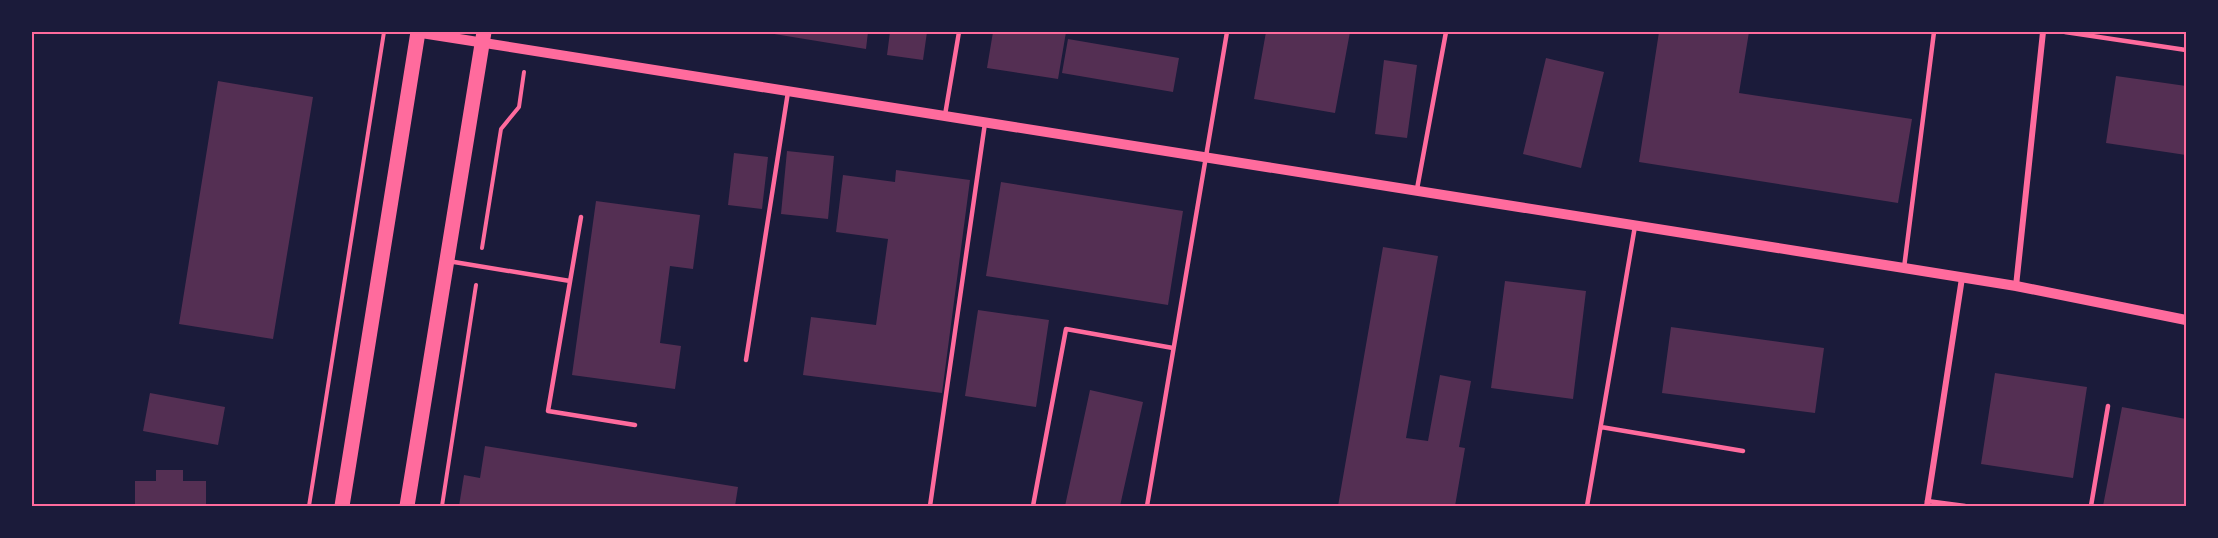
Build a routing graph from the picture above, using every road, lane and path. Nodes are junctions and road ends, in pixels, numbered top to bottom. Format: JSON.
{"nodes":[{"id":1,"x":384,"y":32,"type":"edge"},
{"id":2,"x":417,"y":32,"type":"edge"},
{"id":3,"x":959,"y":32,"type":"edge"},
{"id":4,"x":1227,"y":32,"type":"edge"},
{"id":5,"x":1446,"y":32,"type":"edge"},
{"id":6,"x":1934,"y":32,"type":"edge"},
{"id":7,"x":2043,"y":32,"type":"edge"},
{"id":8,"x":2065,"y":32,"type":"edge"},
{"id":9,"x":483,"y":37,"type":"edge"},
{"id":10,"x":2187,"y":50,"type":"edge"},
{"id":11,"x":788,"y":92,"type":"junction"},
{"id":12,"x":945,"y":117,"type":"junction"},
{"id":13,"x":985,"y":123,"type":"junction"},
{"id":14,"x":1206,"y":158,"type":"junction"},
{"id":15,"x":1417,"y":192,"type":"junction"},
{"id":16,"x":581,"y":217,"type":"dead end"},
{"id":17,"x":1635,"y":226,"type":"junction"},
{"id":18,"x":447,"y":261,"type":"junction"},
{"id":19,"x":1904,"y":268,"type":"junction"},
{"id":20,"x":1962,"y":278,"type":"junction"},
{"id":21,"x":570,"y":281,"type":"junction"},
{"id":22,"x":2016,"y":286,"type":"junction"},
{"id":23,"x":2187,"y":320,"type":"edge"},
{"id":24,"x":1173,"y":348,"type":"junction"},
{"id":25,"x":746,"y":360,"type":"dead end"},
{"id":26,"x":2108,"y":406,"type":"dead end"},
{"id":27,"x":634,"y":425,"type":"dead end"},
{"id":28,"x":1601,"y":427,"type":"junction"},
{"id":29,"x":1743,"y":451,"type":"dead end"},
{"id":30,"x":1927,"y":504,"type":"edge"},
{"id":31,"x":309,"y":507,"type":"edge"},
{"id":32,"x":342,"y":507,"type":"edge"},
{"id":33,"x":407,"y":507,"type":"edge"},
{"id":34,"x":930,"y":507,"type":"edge"},
{"id":35,"x":1033,"y":507,"type":"edge"},
{"id":36,"x":1147,"y":507,"type":"edge"},
{"id":37,"x":1587,"y":507,"type":"edge"},
{"id":38,"x":1965,"y":507,"type":"edge"},
{"id":39,"x":2091,"y":507,"type":"edge"}],
"edges":[{"from":1,"to":31,"type":"path"},
{"from":2,"to":9,"type":"street"},
{"from":2,"to":32,"type":"main road"},
{"from":3,"to":12,"type":"lane"},
{"from":4,"to":14,"type":"lane"},
{"from":5,"to":15,"type":"lane"},
{"from":6,"to":19,"type":"lane"},
{"from":7,"to":22,"type":"street"},
{"from":8,"to":10,"type":"lane"},
{"from":9,"to":11,"type":"street"},
{"from":9,"to":18,"type":"main road"},
{"from":11,"to":12,"type":"street"},
{"from":11,"to":25,"type":"lane"},
{"from":12,"to":13,"type":"street"},
{"from":13,"to":14,"type":"street"},
{"from":13,"to":34,"type":"lane"},
{"from":14,"to":15,"type":"street"},
{"from":14,"to":24,"type":"lane"},
{"from":15,"to":17,"type":"street"},
{"from":16,"to":21,"type":"lane"},
{"from":17,"to":19,"type":"street"},
{"from":17,"to":28,"type":"lane"},
{"from":18,"to":21,"type":"lane"},
{"from":18,"to":33,"type":"main road"},
{"from":19,"to":20,"type":"street"},
{"from":20,"to":22,"type":"street"},
{"from":20,"to":30,"type":"street"},
{"from":21,"to":27,"type":"lane"},
{"from":22,"to":23,"type":"street"},
{"from":24,"to":35,"type":"lane"},
{"from":24,"to":36,"type":"lane"},
{"from":26,"to":39,"type":"lane"},
{"from":28,"to":29,"type":"lane"},
{"from":28,"to":37,"type":"lane"},
{"from":30,"to":38,"type":"lane"}]}
